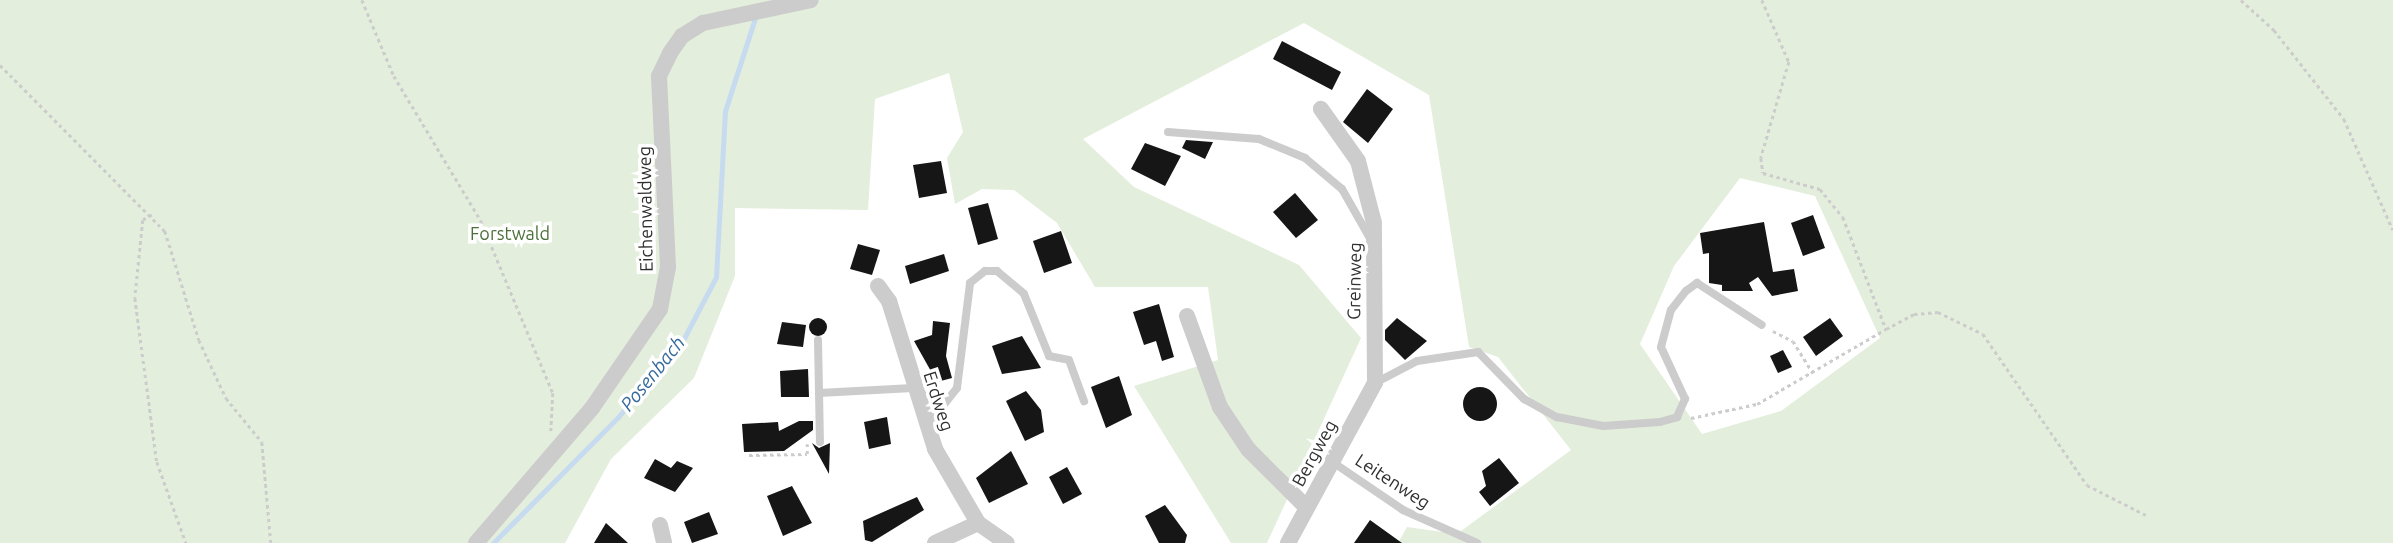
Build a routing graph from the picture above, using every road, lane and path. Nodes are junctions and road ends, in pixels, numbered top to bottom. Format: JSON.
{"nodes":[{"id":1,"x":362,"y":0,"type":"edge"},
{"id":2,"x":811,"y":0,"type":"edge"},
{"id":3,"x":1762,"y":0,"type":"edge"},
{"id":4,"x":2241,"y":0,"type":"edge"},
{"id":5,"x":0,"y":65,"type":"edge"},
{"id":6,"x":1321,"y":109,"type":"dead end"},
{"id":7,"x":1168,"y":131,"type":"dead end"},
{"id":8,"x":152,"y":215,"type":"junction"},
{"id":9,"x":2393,"y":230,"type":"edge"},
{"id":10,"x":1377,"y":251,"type":"junction"},
{"id":11,"x":877,"y":286,"type":"dead end"},
{"id":12,"x":1186,"y":316,"type":"dead end"},
{"id":13,"x":1762,"y":325,"type":"joint"},
{"id":14,"x":1886,"y":329,"type":"junction"},
{"id":15,"x":818,"y":340,"type":"dead end"},
{"id":16,"x":1813,"y":373,"type":"junction"},
{"id":17,"x":1375,"y":383,"type":"junction"},
{"id":18,"x":913,"y":388,"type":"junction"},
{"id":19,"x":819,"y":393,"type":"junction"},
{"id":20,"x":1084,"y":401,"type":"dead end"},
{"id":21,"x":1677,"y":417,"type":"junction"},
{"id":22,"x":927,"y":426,"type":"junction"},
{"id":23,"x":820,"y":442,"type":"dead end"},
{"id":24,"x":807,"y":454,"type":"dead end"},
{"id":25,"x":549,"y":455,"type":"junction"},
{"id":26,"x":749,"y":455,"type":"dead end"},
{"id":27,"x":1331,"y":461,"type":"junction"},
{"id":28,"x":1307,"y":506,"type":"junction"},
{"id":29,"x":2146,"y":515,"type":"dead end"},
{"id":30,"x":978,"y":523,"type":"junction"},
{"id":31,"x":660,"y":525,"type":"dead end"},
{"id":32,"x":186,"y":543,"type":"edge"},
{"id":33,"x":271,"y":543,"type":"edge"},
{"id":34,"x":476,"y":543,"type":"edge"},
{"id":35,"x":664,"y":543,"type":"edge"},
{"id":36,"x":935,"y":543,"type":"edge"},
{"id":37,"x":1007,"y":543,"type":"edge"},
{"id":38,"x":1288,"y":543,"type":"edge"},
{"id":39,"x":1477,"y":543,"type":"edge"}],
"edges":[{"from":1,"to":25,"type":"path"},
{"from":2,"to":25,"type":"street","name":"Eichenwaldweg"},
{"from":3,"to":14,"type":"path"},
{"from":4,"to":9,"type":"path"},
{"from":5,"to":8,"type":"path"},
{"from":6,"to":10,"type":"street","name":"Greinweg"},
{"from":7,"to":10,"type":"lane"},
{"from":8,"to":32,"type":"path"},
{"from":8,"to":33,"type":"path"},
{"from":10,"to":17,"type":"street","name":"Greinweg"},
{"from":11,"to":18,"type":"street","name":"Erdweg"},
{"from":12,"to":28,"type":"street"},
{"from":13,"to":16,"type":"path"},
{"from":13,"to":21,"type":"lane"},
{"from":14,"to":16,"type":"path"},
{"from":14,"to":29,"type":"path"},
{"from":15,"to":19,"type":"lane"},
{"from":16,"to":21,"type":"path"},
{"from":17,"to":21,"type":"lane"},
{"from":17,"to":27,"type":"street","name":"Bergweg"},
{"from":18,"to":19,"type":"lane"},
{"from":18,"to":22,"type":"street","name":"Erdweg"},
{"from":19,"to":23,"type":"lane"},
{"from":20,"to":22,"type":"lane"},
{"from":22,"to":30,"type":"street","name":"Erdweg"},
{"from":24,"to":26,"type":"path"},
{"from":25,"to":34,"type":"street","name":"Eichenwaldweg"},
{"from":27,"to":28,"type":"street","name":"Bergweg"},
{"from":27,"to":39,"type":"lane","name":"Leitenweg"},
{"from":28,"to":38,"type":"street","name":"Bergweg"},
{"from":30,"to":36,"type":"street"},
{"from":30,"to":37,"type":"street"},
{"from":31,"to":35,"type":"street"}]}
